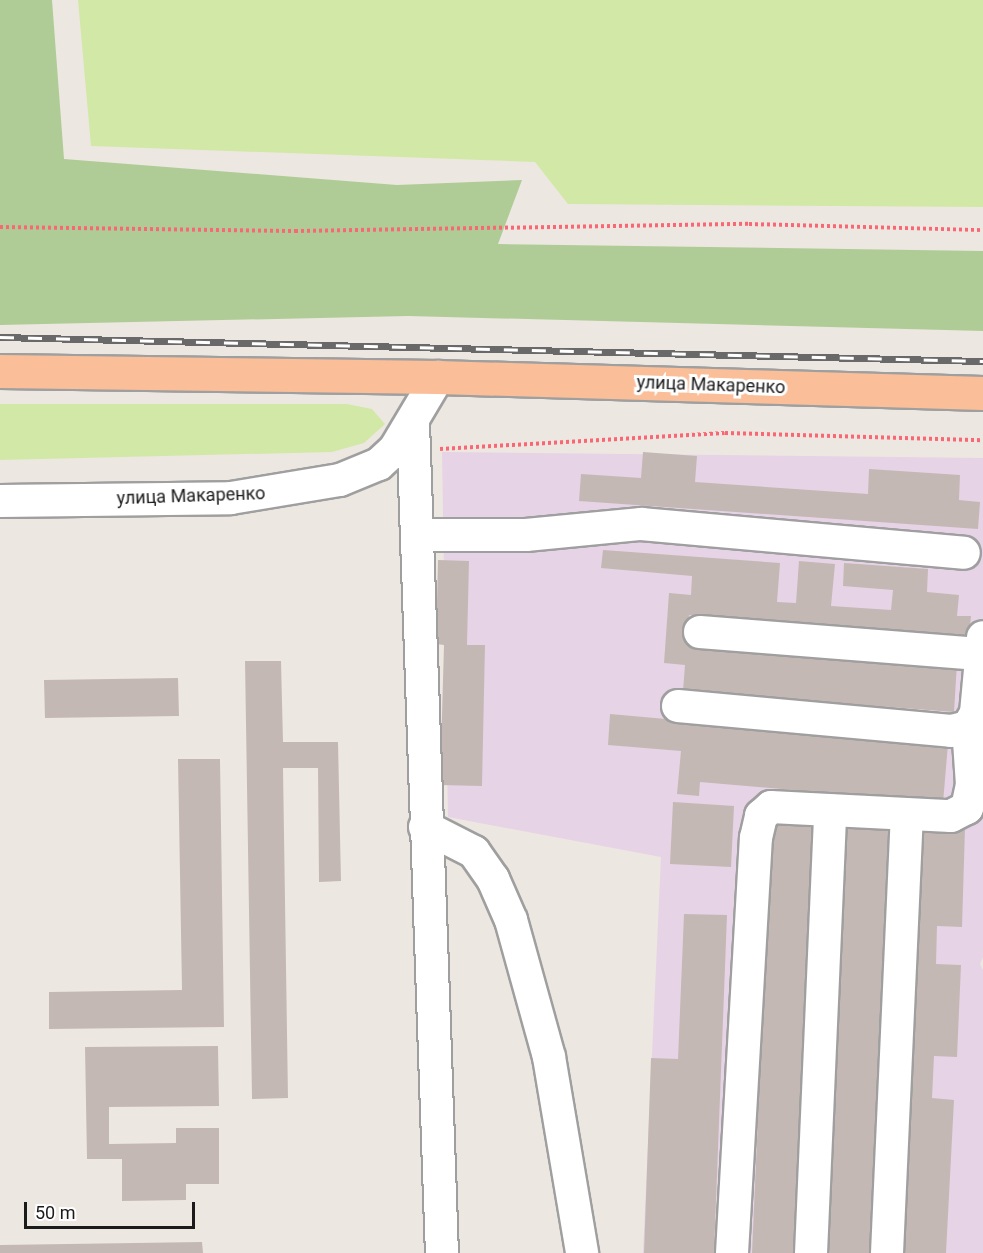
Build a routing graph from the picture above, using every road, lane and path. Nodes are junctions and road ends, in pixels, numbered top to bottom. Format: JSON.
{"nodes":[{"id":1,"x":0,"y":227,"type":"edge"},
{"id":2,"x":983,"y":230,"type":"edge"},
{"id":3,"x":0,"y":371,"type":"edge"},
{"id":4,"x":438,"y":377,"type":"junction"},
{"id":5,"x":983,"y":393,"type":"edge"},
{"id":6,"x":414,"y":438,"type":"junction"},
{"id":7,"x":983,"y":440,"type":"edge"},
{"id":8,"x":0,"y":501,"type":"edge"},
{"id":9,"x":418,"y":535,"type":"junction"},
{"id":10,"x":964,"y":553,"type":"dead end"},
{"id":11,"x":700,"y":632,"type":"dead end"},
{"id":12,"x":982,"y":646,"type":"edge"},
{"id":13,"x":678,"y":706,"type":"dead end"},
{"id":14,"x":976,"y":720,"type":"edge"},
{"id":15,"x":830,"y":810,"type":"junction"},
{"id":16,"x":907,"y":814,"type":"junction"},
{"id":17,"x":425,"y":827,"type":"junction"},
{"id":18,"x":442,"y":1253,"type":"edge"},
{"id":19,"x":582,"y":1253,"type":"edge"},
{"id":20,"x":732,"y":1253,"type":"edge"},
{"id":21,"x":812,"y":1253,"type":"edge"},
{"id":22,"x":887,"y":1253,"type":"edge"}],
"edges":[{"from":1,"to":2,"type":"path"},
{"from":3,"to":4,"type":"main road","name":"улица Макаренко"},
{"from":4,"to":5,"type":"main road","name":"улица Макаренко"},
{"from":4,"to":6,"type":"street","name":"улица Макаренко"},
{"from":6,"to":7,"type":"path"},
{"from":6,"to":8,"type":"street","name":"улица Макаренко"},
{"from":6,"to":9,"type":"street"},
{"from":9,"to":10,"type":"street"},
{"from":9,"to":17,"type":"street"},
{"from":11,"to":12,"type":"street"},
{"from":12,"to":14,"type":"street"},
{"from":13,"to":14,"type":"street"},
{"from":14,"to":16,"type":"street"},
{"from":15,"to":16,"type":"street"},
{"from":15,"to":20,"type":"street"},
{"from":15,"to":21,"type":"street"},
{"from":16,"to":22,"type":"street"},
{"from":17,"to":18,"type":"street"},
{"from":17,"to":19,"type":"street"}]}
